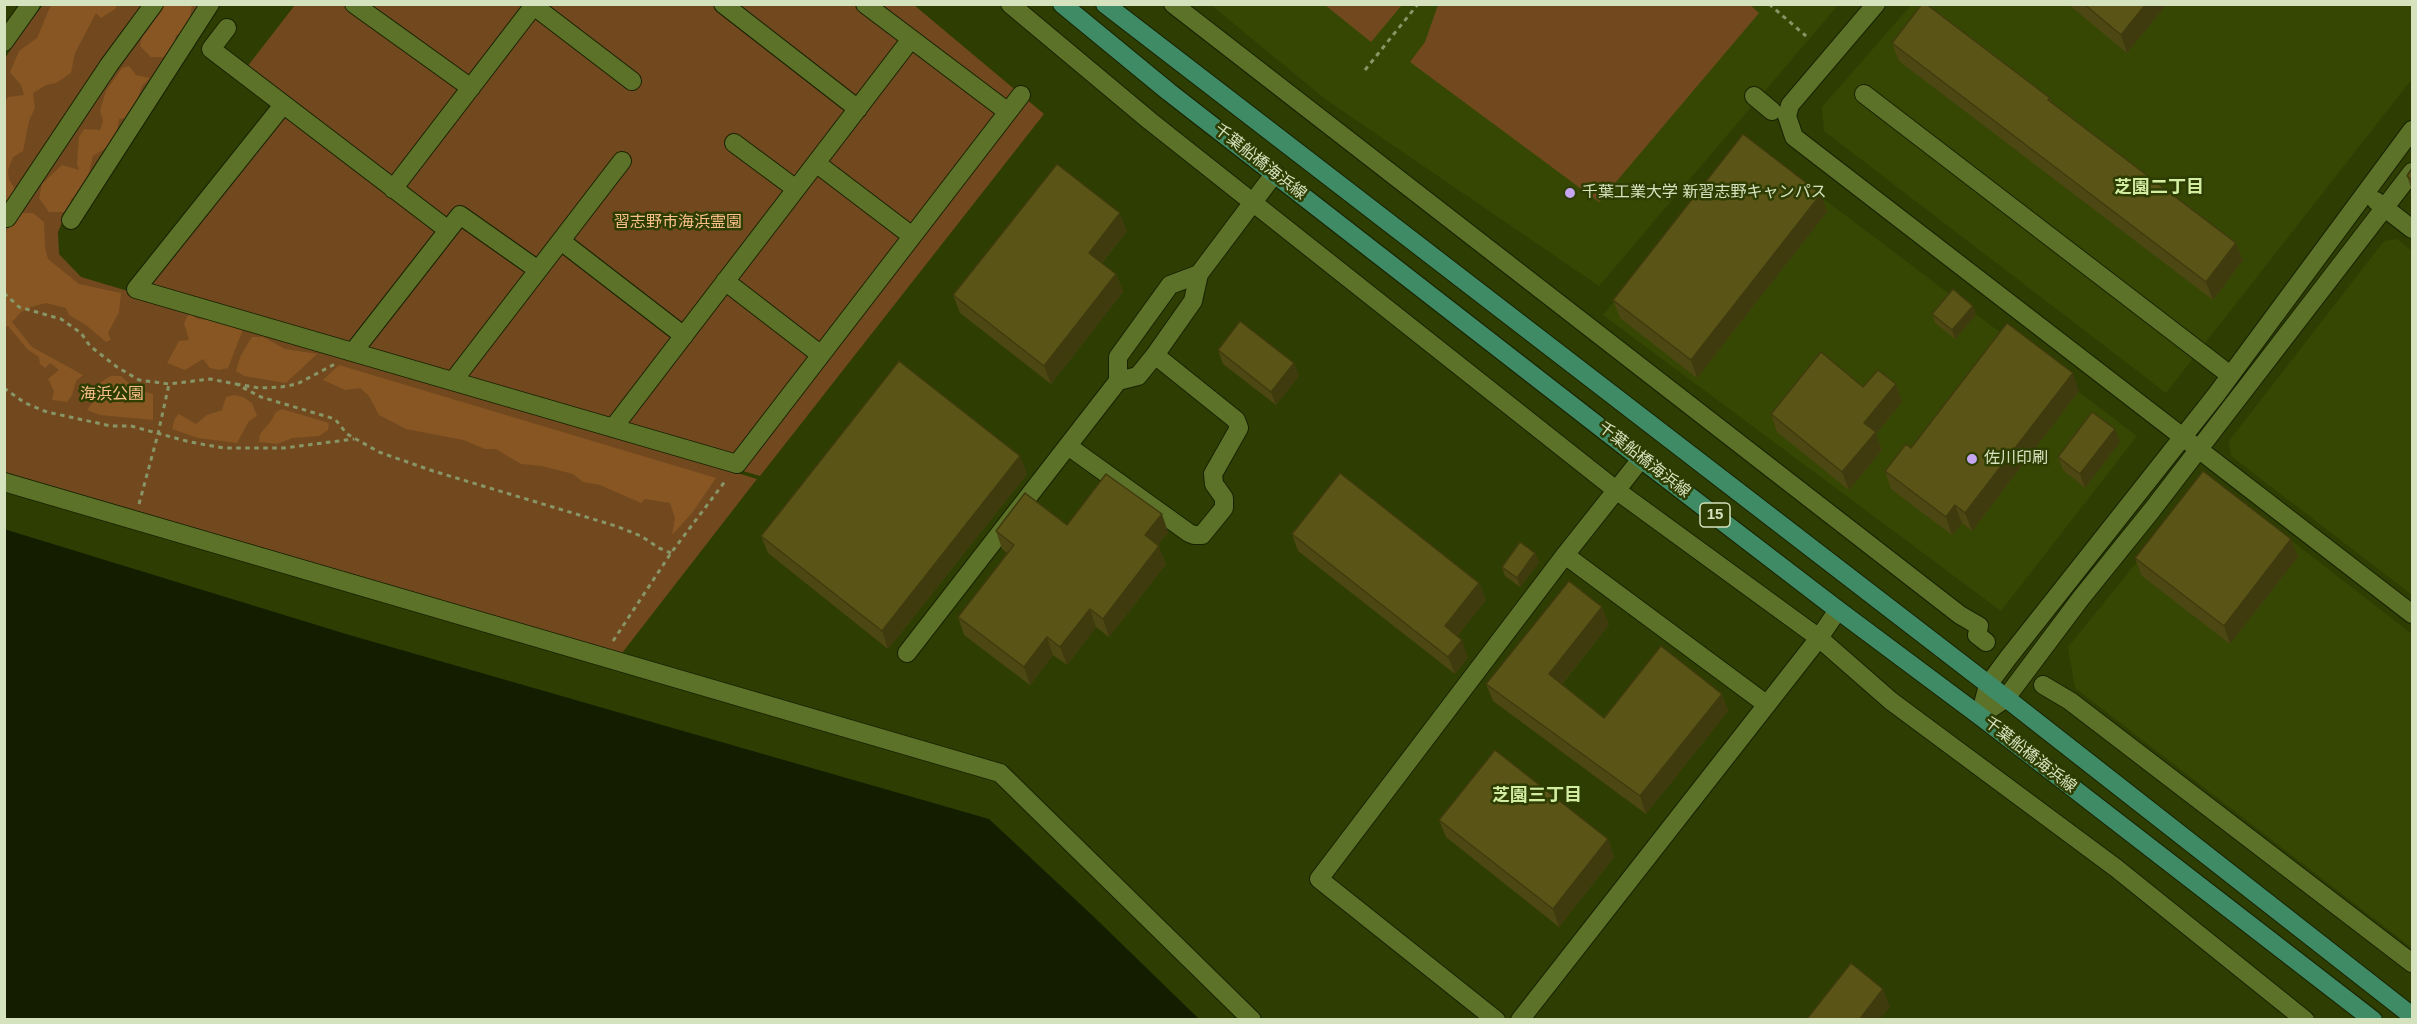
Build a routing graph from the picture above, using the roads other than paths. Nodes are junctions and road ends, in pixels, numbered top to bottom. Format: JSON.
{"nodes":[{"id":1,"x":31,"y":4,"type":"edge"},
{"id":2,"x":154,"y":4,"type":"edge"},
{"id":3,"x":210,"y":4,"type":"edge"},
{"id":4,"x":354,"y":4,"type":"edge"},
{"id":5,"x":723,"y":4,"type":"edge"},
{"id":6,"x":865,"y":4,"type":"edge"},
{"id":7,"x":1010,"y":4,"type":"edge"},
{"id":8,"x":1062,"y":4,"type":"edge"},
{"id":9,"x":1105,"y":4,"type":"edge"},
{"id":10,"x":1173,"y":4,"type":"edge"},
{"id":11,"x":1876,"y":4,"type":"edge"},
{"id":12,"x":535,"y":5,"type":"edge"},
{"id":13,"x":227,"y":28,"type":"dead end"},
{"id":14,"x":911,"y":39,"type":"junction"},
{"id":15,"x":4,"y":42,"type":"edge"},
{"id":16,"x":632,"y":81,"type":"dead end"},
{"id":17,"x":471,"y":88,"type":"junction"},
{"id":18,"x":1864,"y":94,"type":"dead end"},
{"id":19,"x":1021,"y":95,"type":"dead end"},
{"id":20,"x":1754,"y":96,"type":"dead end"},
{"id":21,"x":283,"y":105,"type":"junction"},
{"id":22,"x":858,"y":109,"type":"junction"},
{"id":23,"x":1772,"y":111,"type":"dead end"},
{"id":24,"x":1008,"y":112,"type":"junction"},
{"id":25,"x":2412,"y":130,"type":"edge"},
{"id":26,"x":734,"y":143,"type":"dead end"},
{"id":27,"x":622,"y":161,"type":"dead end"},
{"id":28,"x":816,"y":163,"type":"junction"},
{"id":29,"x":2412,"y":172,"type":"edge"},
{"id":30,"x":1275,"y":173,"type":"junction"},
{"id":31,"x":393,"y":189,"type":"junction"},
{"id":32,"x":796,"y":189,"type":"junction"},
{"id":33,"x":2366,"y":193,"type":"junction"},
{"id":34,"x":1254,"y":202,"type":"junction"},
{"id":35,"x":2385,"y":209,"type":"junction"},
{"id":36,"x":7,"y":218,"type":"dead end"},
{"id":37,"x":71,"y":220,"type":"dead end"},
{"id":38,"x":2412,"y":229,"type":"edge"},
{"id":39,"x":448,"y":230,"type":"junction"},
{"id":40,"x":912,"y":236,"type":"junction"},
{"id":41,"x":561,"y":241,"type":"junction"},
{"id":42,"x":538,"y":270,"type":"junction"},
{"id":43,"x":1199,"y":274,"type":"junction"},
{"id":44,"x":725,"y":281,"type":"junction"},
{"id":45,"x":684,"y":336,"type":"junction"},
{"id":46,"x":821,"y":355,"type":"junction"},
{"id":47,"x":1155,"y":356,"type":"junction"},
{"id":48,"x":346,"y":357,"type":"junction"},
{"id":49,"x":2230,"y":375,"type":"junction"},
{"id":50,"x":453,"y":381,"type":"junction"},
{"id":51,"x":1118,"y":381,"type":"junction"},
{"id":52,"x":613,"y":428,"type":"junction"},
{"id":53,"x":2182,"y":437,"type":"junction"},
{"id":54,"x":1068,"y":446,"type":"junction"},
{"id":55,"x":2198,"y":448,"type":"junction"},
{"id":56,"x":1641,"y":459,"type":"junction"},
{"id":57,"x":4,"y":482,"type":"edge"},
{"id":58,"x":1616,"y":490,"type":"junction"},
{"id":59,"x":1565,"y":555,"type":"junction"},
{"id":60,"x":1838,"y":610,"type":"junction"},
{"id":61,"x":2412,"y":614,"type":"edge"},
{"id":62,"x":1819,"y":638,"type":"junction"},
{"id":63,"x":1986,"y":642,"type":"dead end"},
{"id":64,"x":907,"y":653,"type":"dead end"},
{"id":65,"x":1988,"y":685,"type":"junction"},
{"id":66,"x":2043,"y":685,"type":"dead end"},
{"id":67,"x":2006,"y":698,"type":"junction"},
{"id":68,"x":1766,"y":704,"type":"junction"},
{"id":69,"x":1980,"y":716,"type":"junction"},
{"id":70,"x":2412,"y":963,"type":"edge"},
{"id":71,"x":2412,"y":1016,"type":"edge"},
{"id":72,"x":1252,"y":1020,"type":"edge"},
{"id":73,"x":1496,"y":1020,"type":"edge"},
{"id":74,"x":1520,"y":1020,"type":"edge"},
{"id":75,"x":2305,"y":1020,"type":"edge"},
{"id":76,"x":2373,"y":1020,"type":"edge"}],
"edges":[{"from":1,"to":15,"type":"street"},
{"from":2,"to":36,"type":"street"},
{"from":3,"to":37,"type":"street"},
{"from":4,"to":17,"type":"street"},
{"from":5,"to":22,"type":"street"},
{"from":6,"to":14,"type":"street"},
{"from":7,"to":34,"type":"street"},
{"from":8,"to":30,"type":"main road","name":"千葉船橋海浜線","number":"15"},
{"from":9,"to":65,"type":"main road","name":"千葉船橋海浜線","number":"15"},
{"from":10,"to":63,"type":"street"},
{"from":11,"to":53,"type":"street"},
{"from":12,"to":16,"type":"street"},
{"from":12,"to":17,"type":"street"},
{"from":13,"to":21,"type":"street"},
{"from":14,"to":22,"type":"street"},
{"from":14,"to":24,"type":"street"},
{"from":17,"to":31,"type":"street"},
{"from":18,"to":49,"type":"street"},
{"from":19,"to":24,"type":"street"},
{"from":20,"to":23,"type":"street"},
{"from":21,"to":31,"type":"street"},
{"from":21,"to":48,"type":"street"},
{"from":22,"to":28,"type":"street"},
{"from":24,"to":40,"type":"street"},
{"from":25,"to":33,"type":"street"},
{"from":26,"to":32,"type":"street"},
{"from":27,"to":41,"type":"street"},
{"from":28,"to":32,"type":"street"},
{"from":28,"to":40,"type":"street"},
{"from":29,"to":35,"type":"street"},
{"from":30,"to":34,"type":"street"},
{"from":30,"to":56,"type":"main road","name":"千葉船橋海浜線","number":"15"},
{"from":31,"to":39,"type":"street"},
{"from":32,"to":44,"type":"street"},
{"from":33,"to":35,"type":"street"},
{"from":33,"to":49,"type":"street"},
{"from":34,"to":43,"type":"street"},
{"from":34,"to":58,"type":"street"},
{"from":35,"to":38,"type":"street"},
{"from":35,"to":55,"type":"street"},
{"from":39,"to":42,"type":"street"},
{"from":39,"to":48,"type":"street"},
{"from":40,"to":46,"type":"street"},
{"from":41,"to":42,"type":"street"},
{"from":41,"to":45,"type":"street"},
{"from":42,"to":50,"type":"street"},
{"from":43,"to":47,"type":"street"},
{"from":43,"to":51,"type":"street"},
{"from":44,"to":45,"type":"street"},
{"from":44,"to":46,"type":"street"},
{"from":45,"to":52,"type":"street"},
{"from":46,"to":52,"type":"street"},
{"from":47,"to":51,"type":"street"},
{"from":47,"to":54,"type":"street"},
{"from":48,"to":50,"type":"street"},
{"from":49,"to":53,"type":"street"},
{"from":50,"to":52,"type":"street"},
{"from":51,"to":54,"type":"street"},
{"from":53,"to":55,"type":"street"},
{"from":53,"to":65,"type":"street"},
{"from":54,"to":64,"type":"street"},
{"from":55,"to":61,"type":"street"},
{"from":55,"to":67,"type":"street"},
{"from":56,"to":58,"type":"street"},
{"from":56,"to":60,"type":"main road","name":"千葉船橋海浜線","number":"15"},
{"from":57,"to":72,"type":"street"},
{"from":58,"to":59,"type":"street"},
{"from":58,"to":62,"type":"street"},
{"from":59,"to":68,"type":"street"},
{"from":59,"to":73,"type":"street"},
{"from":60,"to":62,"type":"street"},
{"from":60,"to":69,"type":"main road","name":"千葉船橋海浜線","number":"15"},
{"from":62,"to":68,"type":"street"},
{"from":62,"to":75,"type":"street"},
{"from":65,"to":67,"type":"main road","name":"千葉船橋海浜線","number":"15"},
{"from":65,"to":69,"type":"street"},
{"from":66,"to":70,"type":"street"},
{"from":67,"to":69,"type":"street"},
{"from":67,"to":71,"type":"main road","name":"千葉船橋海浜線","number":"15"},
{"from":68,"to":74,"type":"street"},
{"from":69,"to":76,"type":"main road","name":"千葉船橋海浜線","number":"15"}]}
